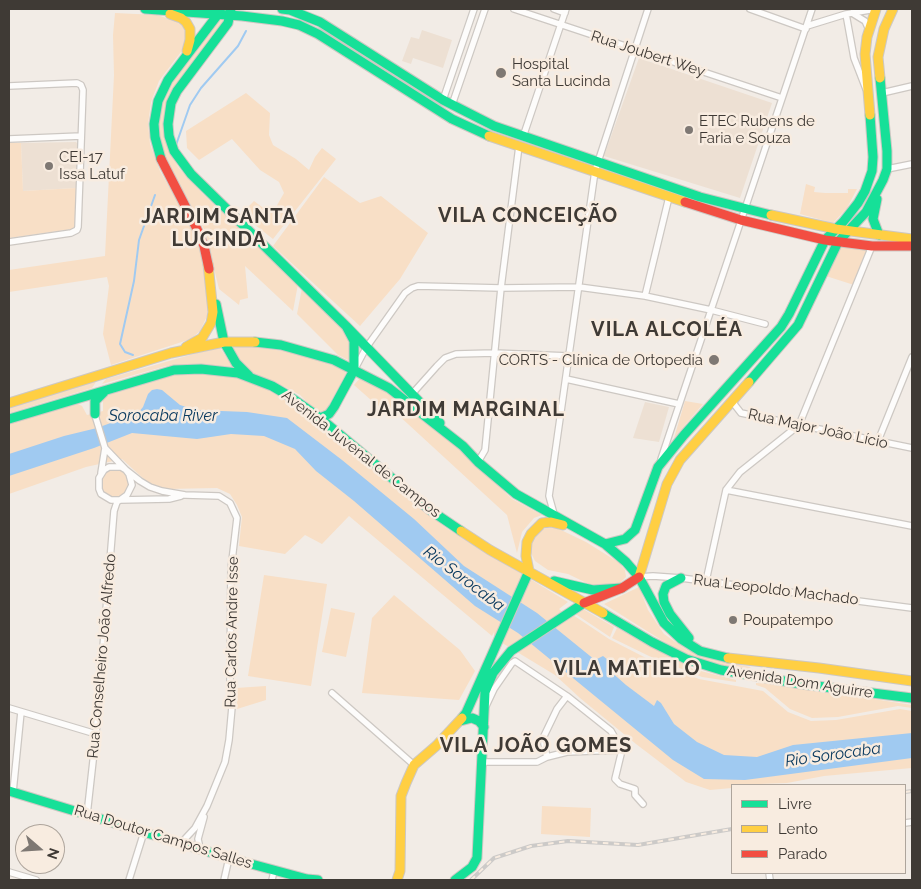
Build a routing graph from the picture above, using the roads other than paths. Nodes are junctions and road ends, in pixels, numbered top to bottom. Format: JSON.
{"nodes":[{"id":1,"x":145,"y":9,"type":"edge"},
{"id":2,"x":287,"y":9,"type":"edge"},
{"id":3,"x":474,"y":9,"type":"edge"},
{"id":4,"x":486,"y":9,"type":"edge"},
{"id":5,"x":514,"y":9,"type":"edge"},
{"id":6,"x":554,"y":9,"type":"edge"},
{"id":7,"x":648,"y":9,"type":"edge"},
{"id":8,"x":750,"y":9,"type":"edge"},
{"id":9,"x":812,"y":9,"type":"edge"},
{"id":10,"x":876,"y":9,"type":"edge"},
{"id":11,"x":895,"y":9,"type":"edge"},
{"id":12,"x":163,"y":11,"type":"junction"},
{"id":13,"x":220,"y":11,"type":"edge"},
{"id":14,"x":566,"y":11,"type":"edge"},
{"id":15,"x":231,"y":12,"type":"edge"},
{"id":16,"x":849,"y":14,"type":"junction"},
{"id":17,"x":561,"y":24,"type":"junction"},
{"id":18,"x":806,"y":28,"type":"junction"},
{"id":19,"x":869,"y":30,"type":"junction"},
{"id":20,"x":635,"y":50,"type":"junction"},
{"id":21,"x":182,"y":62,"type":"junction"},
{"id":22,"x":9,"y":86,"type":"edge"},
{"id":23,"x":912,"y":86,"type":"edge"},
{"id":24,"x":866,"y":91,"type":"junction"},
{"id":25,"x":882,"y":93,"type":"junction"},
{"id":26,"x":782,"y":98,"type":"junction"},
{"id":27,"x":443,"y":100,"type":"junction"},
{"id":28,"x":452,"y":105,"type":"junction"},
{"id":29,"x":81,"y":136,"type":"junction"},
{"id":30,"x":9,"y":139,"type":"edge"},
{"id":31,"x":521,"y":141,"type":"junction"},
{"id":32,"x":912,"y":164,"type":"edge"},
{"id":33,"x":596,"y":167,"type":"junction"},
{"id":34,"x":887,"y":169,"type":"junction"},
{"id":35,"x":878,"y":191,"type":"junction"},
{"id":36,"x":669,"y":197,"type":"junction"},
{"id":37,"x":744,"y":209,"type":"junction"},
{"id":38,"x":741,"y":220,"type":"junction"},
{"id":39,"x":836,"y":229,"type":"junction"},
{"id":40,"x":850,"y":231,"type":"junction"},
{"id":41,"x":879,"y":234,"type":"junction"},
{"id":42,"x":825,"y":240,"type":"junction"},
{"id":43,"x":912,"y":240,"type":"edge"},
{"id":44,"x":9,"y":242,"type":"edge"},
{"id":45,"x":838,"y":242,"type":"junction"},
{"id":46,"x":872,"y":246,"type":"junction"},
{"id":47,"x":912,"y":246,"type":"edge"},
{"id":48,"x":208,"y":264,"type":"junction"},
{"id":49,"x":579,"y":287,"type":"junction"},
{"id":50,"x":501,"y":288,"type":"junction"},
{"id":51,"x":646,"y":296,"type":"junction"},
{"id":52,"x":711,"y":310,"type":"junction"},
{"id":53,"x":765,"y":324,"type":"dead end"},
{"id":54,"x":346,"y":326,"type":"junction"},
{"id":55,"x":224,"y":342,"type":"junction"},
{"id":56,"x":366,"y":348,"type":"junction"},
{"id":57,"x":494,"y":352,"type":"junction"},
{"id":58,"x":170,"y":354,"type":"junction"},
{"id":59,"x":570,"y":356,"type":"junction"},
{"id":60,"x":912,"y":357,"type":"edge"},
{"id":61,"x":354,"y":370,"type":"junction"},
{"id":62,"x":109,"y":372,"type":"junction"},
{"id":63,"x":251,"y":378,"type":"junction"},
{"id":64,"x":566,"y":379,"type":"junction"},
{"id":65,"x":107,"y":390,"type":"junction"},
{"id":66,"x":412,"y":394,"type":"junction"},
{"id":67,"x":90,"y":395,"type":"junction"},
{"id":68,"x":735,"y":398,"type":"junction"},
{"id":69,"x":75,"y":400,"type":"junction"},
{"id":70,"x":9,"y":403,"type":"edge"},
{"id":71,"x":680,"y":404,"type":"junction"},
{"id":72,"x":95,"y":414,"type":"junction"},
{"id":73,"x":9,"y":418,"type":"edge"},
{"id":74,"x":320,"y":418,"type":"junction"},
{"id":75,"x":799,"y":425,"type":"junction"},
{"id":76,"x":878,"y":441,"type":"junction"},
{"id":77,"x":463,"y":446,"type":"junction"},
{"id":78,"x":106,"y":448,"type":"junction"},
{"id":79,"x":912,"y":448,"type":"edge"},
{"id":80,"x":478,"y":462,"type":"junction"},
{"id":81,"x":658,"y":467,"type":"junction"},
{"id":82,"x":126,"y":470,"type":"junction"},
{"id":83,"x":101,"y":474,"type":"junction"},
{"id":84,"x":726,"y":490,"type":"junction"},
{"id":85,"x":185,"y":495,"type":"junction"},
{"id":86,"x":120,"y":500,"type":"junction"},
{"id":87,"x":551,"y":515,"type":"junction"},
{"id":88,"x":912,"y":526,"type":"edge"},
{"id":89,"x":583,"y":533,"type":"junction"},
{"id":90,"x":604,"y":544,"type":"junction"},
{"id":91,"x":529,"y":571,"type":"junction"},
{"id":92,"x":639,"y":577,"type":"junction"},
{"id":93,"x":681,"y":578,"type":"junction"},
{"id":94,"x":544,"y":579,"type":"junction"},
{"id":95,"x":706,"y":581,"type":"junction"},
{"id":96,"x":622,"y":588,"type":"junction"},
{"id":97,"x":584,"y":603,"type":"junction"},
{"id":98,"x":912,"y":608,"type":"edge"},
{"id":99,"x":700,"y":651,"type":"junction"},
{"id":100,"x":912,"y":681,"type":"edge"},
{"id":101,"x":332,"y":693,"type":"dead end"},
{"id":102,"x":567,"y":696,"type":"junction"},
{"id":103,"x":912,"y":698,"type":"edge"},
{"id":104,"x":9,"y":708,"type":"edge"},
{"id":105,"x":485,"y":708,"type":"junction"},
{"id":106,"x":21,"y":712,"type":"junction"},
{"id":107,"x":460,"y":721,"type":"junction"},
{"id":108,"x":484,"y":727,"type":"junction"},
{"id":109,"x":96,"y":734,"type":"junction"},
{"id":110,"x":622,"y":750,"type":"junction"},
{"id":111,"x":547,"y":757,"type":"junction"},
{"id":112,"x":482,"y":762,"type":"junction"},
{"id":113,"x":414,"y":765,"type":"junction"},
{"id":114,"x":11,"y":791,"type":"edge"},
{"id":115,"x":643,"y":804,"type":"dead end"},
{"id":116,"x":207,"y":806,"type":"junction"},
{"id":117,"x":87,"y":815,"type":"junction"},
{"id":118,"x":144,"y":832,"type":"junction"},
{"id":119,"x":182,"y":842,"type":"junction"},
{"id":120,"x":200,"y":848,"type":"junction"},
{"id":121,"x":229,"y":858,"type":"junction"},
{"id":122,"x":472,"y":868,"type":"junction"},
{"id":123,"x":274,"y":870,"type":"junction"},
{"id":124,"x":9,"y":872,"type":"edge"},
{"id":125,"x":472,"y":879,"type":"edge"},
{"id":126,"x":32,"y":880,"type":"edge"},
{"id":127,"x":129,"y":880,"type":"edge"},
{"id":128,"x":224,"y":880,"type":"edge"},
{"id":129,"x":272,"y":880,"type":"edge"},
{"id":130,"x":308,"y":880,"type":"edge"},
{"id":131,"x":318,"y":880,"type":"edge"},
{"id":132,"x":397,"y":880,"type":"edge"},
{"id":133,"x":455,"y":880,"type":"edge"}],
"edges":[{"from":1,"to":12,"type":"main road"},
{"from":2,"to":27,"type":"main road"},
{"from":3,"to":27,"type":"street"},
{"from":4,"to":28,"type":"street"},
{"from":5,"to":17,"type":"street","name":"Rua Joubert Wey"},
{"from":6,"to":14,"type":"street"},
{"from":7,"to":20,"type":"street"},
{"from":8,"to":18,"type":"street"},
{"from":9,"to":18,"type":"street"},
{"from":10,"to":16,"type":"street"},
{"from":10,"to":19,"type":"main road"},
{"from":11,"to":25,"type":"main road"},
{"from":12,"to":13,"type":"main road"},
{"from":12,"to":21,"type":"main road"},
{"from":13,"to":15,"type":"main road"},
{"from":13,"to":21,"type":"main road"},
{"from":14,"to":17,"type":"street"},
{"from":15,"to":31,"type":"main road"},
{"from":15,"to":54,"type":"main road"},
{"from":16,"to":18,"type":"street"},
{"from":16,"to":19,"type":"street"},
{"from":16,"to":24,"type":"street"},
{"from":17,"to":20,"type":"street","name":"Rua Joubert Wey"},
{"from":17,"to":31,"type":"street"},
{"from":18,"to":26,"type":"street"},
{"from":19,"to":24,"type":"main road"},
{"from":20,"to":26,"type":"street","name":"Rua Joubert Wey"},
{"from":20,"to":33,"type":"street"},
{"from":21,"to":48,"type":"main road"},
{"from":22,"to":29,"type":"street"},
{"from":23,"to":25,"type":"street"},
{"from":24,"to":39,"type":"main road"},
{"from":25,"to":34,"type":"main road"},
{"from":26,"to":37,"type":"street"},
{"from":27,"to":28,"type":"main road"},
{"from":28,"to":31,"type":"main road"},
{"from":29,"to":30,"type":"street"},
{"from":29,"to":44,"type":"street"},
{"from":31,"to":33,"type":"main road"},
{"from":31,"to":50,"type":"street"},
{"from":32,"to":34,"type":"street"},
{"from":33,"to":36,"type":"main road"},
{"from":33,"to":37,"type":"main road"},
{"from":33,"to":49,"type":"street"},
{"from":34,"to":35,"type":"main road"},
{"from":35,"to":40,"type":"main road"},
{"from":35,"to":41,"type":"main road"},
{"from":36,"to":38,"type":"main road"},
{"from":36,"to":51,"type":"street"},
{"from":37,"to":38,"type":"street"},
{"from":37,"to":39,"type":"main road"},
{"from":38,"to":42,"type":"main road"},
{"from":38,"to":52,"type":"street"},
{"from":39,"to":40,"type":"main road"},
{"from":39,"to":42,"type":"main road"},
{"from":40,"to":41,"type":"main road"},
{"from":40,"to":45,"type":"main road"},
{"from":41,"to":43,"type":"main road"},
{"from":42,"to":45,"type":"main road"},
{"from":42,"to":81,"type":"main road"},
{"from":45,"to":46,"type":"main road"},
{"from":45,"to":68,"type":"main road"},
{"from":46,"to":47,"type":"main road"},
{"from":46,"to":75,"type":"street"},
{"from":48,"to":55,"type":"main road"},
{"from":48,"to":58,"type":"main road"},
{"from":49,"to":50,"type":"street"},
{"from":49,"to":51,"type":"street"},
{"from":49,"to":59,"type":"street"},
{"from":50,"to":56,"type":"street"},
{"from":50,"to":57,"type":"street"},
{"from":51,"to":52,"type":"street"},
{"from":52,"to":53,"type":"street"},
{"from":52,"to":71,"type":"street"},
{"from":54,"to":56,"type":"main road"},
{"from":54,"to":61,"type":"main road"},
{"from":55,"to":58,"type":"main road"},
{"from":55,"to":61,"type":"main road"},
{"from":55,"to":63,"type":"main road"},
{"from":56,"to":61,"type":"street"},
{"from":56,"to":66,"type":"main road"},
{"from":57,"to":59,"type":"street"},
{"from":57,"to":66,"type":"street"},
{"from":57,"to":80,"type":"street"},
{"from":58,"to":62,"type":"main road"},
{"from":59,"to":64,"type":"street"},
{"from":60,"to":76,"type":"street"},
{"from":61,"to":74,"type":"main road"},
{"from":61,"to":77,"type":"main road"},
{"from":62,"to":67,"type":"main road"},
{"from":62,"to":70,"type":"main road"},
{"from":63,"to":65,"type":"main road","name":"Avenida Juvenal de Campos"},
{"from":63,"to":74,"type":"main road","name":"Avenida Juvenal de Campos"},
{"from":64,"to":71,"type":"street"},
{"from":64,"to":87,"type":"street"},
{"from":65,"to":67,"type":"main road","name":"Avenida Juvenal de Campos"},
{"from":65,"to":72,"type":"main road"},
{"from":66,"to":77,"type":"main road"},
{"from":67,"to":69,"type":"main road","name":"Avenida Juvenal de Campos"},
{"from":67,"to":72,"type":"street"},
{"from":68,"to":75,"type":"street","name":"Rua Major João Lício"},
{"from":68,"to":92,"type":"main road"},
{"from":69,"to":72,"type":"main road"},
{"from":69,"to":73,"type":"main road","name":"Avenida Juvenal de Campos"},
{"from":71,"to":81,"type":"street"},
{"from":72,"to":78,"type":"street"},
{"from":74,"to":91,"type":"main road","name":"Avenida Juvenal de Campos"},
{"from":75,"to":76,"type":"street","name":"Rua Major João Lício"},
{"from":75,"to":84,"type":"street"},
{"from":76,"to":79,"type":"street","name":"Rua Major João Lício"},
{"from":77,"to":80,"type":"main road"},
{"from":78,"to":82,"type":"street","name":"Rua Carlos Andre Isse"},
{"from":78,"to":83,"type":"street"},
{"from":80,"to":87,"type":"main road"},
{"from":81,"to":90,"type":"main road"},
{"from":82,"to":83,"type":"street"},
{"from":82,"to":85,"type":"street","name":"Rua Carlos Andre Isse"},
{"from":82,"to":86,"type":"street"},
{"from":83,"to":86,"type":"street"},
{"from":84,"to":88,"type":"street"},
{"from":84,"to":95,"type":"street"},
{"from":85,"to":86,"type":"street","name":"Rua Carlos Andre Isse"},
{"from":85,"to":116,"type":"street","name":"Rua Carlos Andre Isse"},
{"from":86,"to":109,"type":"street","name":"Rua Conselheiro João Alfredo"},
{"from":87,"to":89,"type":"main road"},
{"from":89,"to":90,"type":"main road","name":"Avenida Dom Aguirre"},
{"from":89,"to":91,"type":"main road"},
{"from":90,"to":92,"type":"main road","name":"Avenida Dom Aguirre"},
{"from":91,"to":94,"type":"main road","name":"Avenida Juvenal de Campos"},
{"from":91,"to":107,"type":"main road"},
{"from":92,"to":93,"type":"street","name":"Rua Leopoldo Machado"},
{"from":92,"to":96,"type":"main road"},
{"from":92,"to":99,"type":"main road","name":"Avenida Dom Aguirre"},
{"from":93,"to":95,"type":"street","name":"Rua Leopoldo Machado"},
{"from":93,"to":99,"type":"main road"},
{"from":94,"to":96,"type":"main road"},
{"from":94,"to":97,"type":"main road","name":"Avenida Dom Aguirre"},
{"from":95,"to":98,"type":"street","name":"Rua Leopoldo Machado"},
{"from":96,"to":97,"type":"main road"},
{"from":97,"to":103,"type":"main road","name":"Avenida Dom Aguirre"},
{"from":97,"to":105,"type":"main road"},
{"from":99,"to":100,"type":"main road","name":"Avenida Dom Aguirre"},
{"from":101,"to":113,"type":"street"},
{"from":102,"to":105,"type":"street"},
{"from":102,"to":110,"type":"street"},
{"from":102,"to":111,"type":"street"},
{"from":104,"to":106,"type":"street"},
{"from":105,"to":108,"type":"main road"},
{"from":106,"to":109,"type":"street"},
{"from":106,"to":114,"type":"street"},
{"from":107,"to":108,"type":"main road"},
{"from":107,"to":113,"type":"main road"},
{"from":108,"to":112,"type":"main road"},
{"from":109,"to":117,"type":"street","name":"Rua Conselheiro João Alfredo"},
{"from":110,"to":111,"type":"street"},
{"from":110,"to":115,"type":"street"},
{"from":111,"to":112,"type":"street"},
{"from":112,"to":122,"type":"main road"},
{"from":113,"to":132,"type":"main road"},
{"from":114,"to":117,"type":"main road","name":"Rua Doutor Campos Salles"},
{"from":116,"to":119,"type":"street","name":"Rua Carlos Andre Isse"},
{"from":116,"to":120,"type":"street","name":"Rua Carlos Andre Isse"},
{"from":117,"to":118,"type":"main road","name":"Rua Doutor Campos Salles"},
{"from":118,"to":119,"type":"main road","name":"Rua Doutor Campos Salles"},
{"from":118,"to":127,"type":"street"},
{"from":119,"to":120,"type":"main road","name":"Rua Doutor Campos Salles"},
{"from":120,"to":121,"type":"main road","name":"Rua Doutor Campos Salles"},
{"from":121,"to":123,"type":"main road","name":"Rua Doutor Campos Salles"},
{"from":121,"to":128,"type":"street"},
{"from":122,"to":125,"type":"main road"},
{"from":122,"to":133,"type":"main road"},
{"from":123,"to":129,"type":"street"},
{"from":123,"to":130,"type":"main road","name":"Rua Doutor Campos Salles"},
{"from":124,"to":126,"type":"street"},
{"from":130,"to":131,"type":"main road","name":"Rua Doutor Campos Salles"}]}
